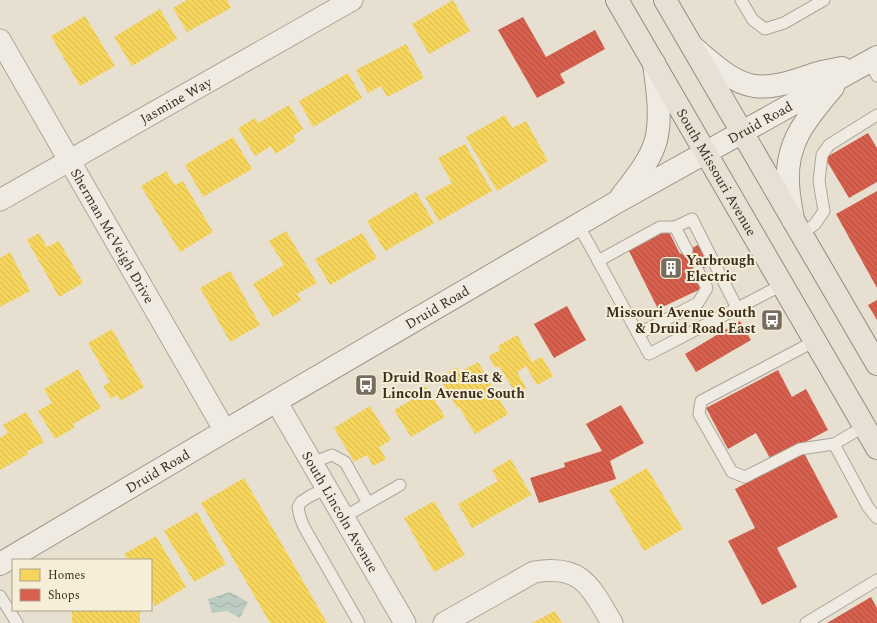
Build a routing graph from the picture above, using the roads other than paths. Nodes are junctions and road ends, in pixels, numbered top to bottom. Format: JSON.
{"nodes":[{"id":1,"x":352,"y":0,"type":"edge"},
{"id":2,"x":617,"y":0,"type":"edge"},
{"id":3,"x":665,"y":0,"type":"edge"},
{"id":4,"x":741,"y":0,"type":"edge"},
{"id":5,"x":824,"y":0,"type":"edge"},
{"id":6,"x":0,"y":40,"type":"edge"},
{"id":7,"x":691,"y":46,"type":"junction"},
{"id":8,"x":654,"y":63,"type":"junction"},
{"id":9,"x":874,"y":64,"type":"edge"},
{"id":10,"x":841,"y":77,"type":"junction"},
{"id":11,"x":877,"y":115,"type":"edge"},
{"id":12,"x":742,"y":132,"type":"junction"},
{"id":13,"x":706,"y":152,"type":"junction"},
{"id":14,"x":69,"y":160,"type":"junction"},
{"id":15,"x":0,"y":200,"type":"edge"},
{"id":16,"x":617,"y":202,"type":"junction"},
{"id":17,"x":578,"y":225,"type":"junction"},
{"id":18,"x":675,"y":227,"type":"junction"},
{"id":19,"x":797,"y":228,"type":"junction"},
{"id":20,"x":687,"y":250,"type":"dead end"},
{"id":21,"x":598,"y":261,"type":"junction"},
{"id":22,"x":698,"y":271,"type":"dead end"},
{"id":23,"x":782,"y":284,"type":"junction"},
{"id":24,"x":737,"y":308,"type":"junction"},
{"id":25,"x":638,"y":334,"type":"junction"},
{"id":26,"x":815,"y":340,"type":"junction"},
{"id":27,"x":877,"y":364,"type":"edge"},
{"id":28,"x":276,"y":401,"type":"junction"},
{"id":29,"x":865,"y":426,"type":"junction"},
{"id":30,"x":225,"y":431,"type":"junction"},
{"id":31,"x":834,"y":444,"type":"junction"},
{"id":32,"x":877,"y":448,"type":"edge"},
{"id":33,"x":312,"y":463,"type":"junction"},
{"id":34,"x":400,"y":484,"type":"dead end"},
{"id":35,"x":327,"y":488,"type":"junction"},
{"id":36,"x":368,"y":503,"type":"junction"},
{"id":37,"x":344,"y":517,"type":"junction"},
{"id":38,"x":877,"y":518,"type":"edge"},
{"id":39,"x":0,"y":564,"type":"edge"},
{"id":40,"x":877,"y":580,"type":"edge"},
{"id":41,"x":0,"y":596,"type":"edge"},
{"id":42,"x":17,"y":623,"type":"edge"},
{"id":43,"x":359,"y":623,"type":"edge"},
{"id":44,"x":405,"y":623,"type":"edge"},
{"id":45,"x":444,"y":623,"type":"edge"},
{"id":46,"x":612,"y":623,"type":"edge"},
{"id":47,"x":806,"y":623,"type":"edge"}],
"edges":[{"from":1,"to":14,"type":"street","name":"Jasmine Way"},
{"from":2,"to":8,"type":"main road","name":"South Missouri Avenue"},
{"from":3,"to":7,"type":"main road"},
{"from":4,"to":5,"type":"lane"},
{"from":6,"to":14,"type":"street","name":"Sherman McVeigh Drive"},
{"from":7,"to":9,"type":"street"},
{"from":7,"to":12,"type":"main road"},
{"from":8,"to":13,"type":"main road","name":"South Missouri Avenue"},
{"from":8,"to":16,"type":"street"},
{"from":9,"to":10,"type":"street","name":"Druid Road"},
{"from":10,"to":12,"type":"street","name":"Druid Road"},
{"from":10,"to":19,"type":"street"},
{"from":11,"to":19,"type":"lane"},
{"from":12,"to":13,"type":"street","name":"Druid Road"},
{"from":12,"to":19,"type":"main road"},
{"from":13,"to":16,"type":"street","name":"Druid Road"},
{"from":13,"to":23,"type":"main road","name":"South Missouri Avenue"},
{"from":14,"to":15,"type":"street","name":"Jasmine Way"},
{"from":14,"to":30,"type":"street","name":"Sherman McVeigh Drive"},
{"from":16,"to":17,"type":"street","name":"Druid Road"},
{"from":17,"to":21,"type":"lane"},
{"from":17,"to":28,"type":"street","name":"Druid Road"},
{"from":18,"to":20,"type":"lane"},
{"from":18,"to":21,"type":"lane"},
{"from":18,"to":24,"type":"lane"},
{"from":19,"to":27,"type":"main road"},
{"from":21,"to":25,"type":"lane"},
{"from":22,"to":25,"type":"lane"},
{"from":23,"to":24,"type":"lane"},
{"from":23,"to":26,"type":"main road","name":"South Missouri Avenue"},
{"from":24,"to":25,"type":"lane"},
{"from":26,"to":29,"type":"main road","name":"South Missouri Avenue"},
{"from":26,"to":31,"type":"lane"},
{"from":28,"to":30,"type":"street","name":"Druid Road"},
{"from":28,"to":33,"type":"street","name":"South Lincoln Avenue"},
{"from":29,"to":31,"type":"lane"},
{"from":29,"to":32,"type":"main road","name":"South Missouri Avenue"},
{"from":30,"to":39,"type":"street","name":"Druid Road"},
{"from":31,"to":38,"type":"lane"},
{"from":33,"to":35,"type":"street","name":"South Lincoln Avenue"},
{"from":33,"to":36,"type":"lane"},
{"from":34,"to":36,"type":"lane"},
{"from":35,"to":37,"type":"street","name":"South Lincoln Avenue"},
{"from":35,"to":43,"type":"lane"},
{"from":36,"to":37,"type":"lane"},
{"from":37,"to":44,"type":"street","name":"South Lincoln Avenue"},
{"from":40,"to":47,"type":"lane"},
{"from":41,"to":42,"type":"lane"},
{"from":45,"to":46,"type":"street"}]}
